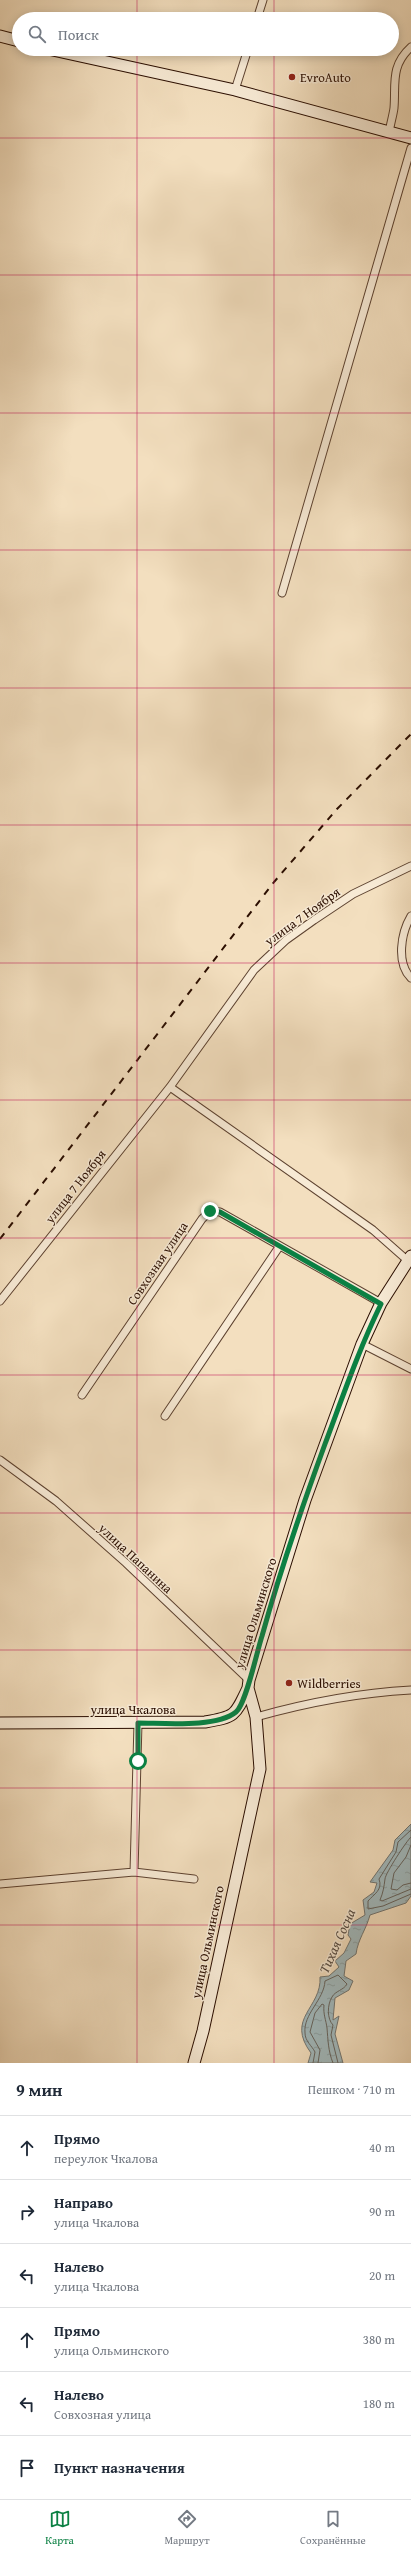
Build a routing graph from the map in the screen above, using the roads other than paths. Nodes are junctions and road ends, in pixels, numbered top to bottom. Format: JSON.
{"nodes":[{"id":1,"x":263,"y":0,"type":"edge"},
{"id":2,"x":259,"y":12,"type":"edge"},
{"id":3,"x":0,"y":36,"type":"edge"},
{"id":4,"x":12,"y":39,"type":"edge"},
{"id":5,"x":411,"y":47,"type":"edge"},
{"id":6,"x":80,"y":56,"type":"edge"},
{"id":7,"x":246,"y":56,"type":"edge"},
{"id":8,"x":236,"y":90,"type":"junction"},
{"id":9,"x":389,"y":133,"type":"junction"},
{"id":10,"x":411,"y":138,"type":"edge"},
{"id":11,"x":411,"y":148,"type":"edge"},
{"id":12,"x":282,"y":593,"type":"dead end"},
{"id":13,"x":411,"y":866,"type":"edge"},
{"id":14,"x":411,"y":916,"type":"edge"},
{"id":15,"x":411,"y":978,"type":"edge"},
{"id":16,"x":170,"y":1087,"type":"junction"},
{"id":17,"x":279,"y":1247,"type":"junction"},
{"id":18,"x":409,"y":1258,"type":"edge"},
{"id":19,"x":0,"y":1301,"type":"edge"},
{"id":20,"x":381,"y":1304,"type":"junction"},
{"id":21,"x":362,"y":1344,"type":"junction"},
{"id":22,"x":411,"y":1369,"type":"edge"},
{"id":23,"x":82,"y":1395,"type":"dead end"},
{"id":24,"x":165,"y":1416,"type":"dead end"},
{"id":25,"x":0,"y":1460,"type":"edge"},
{"id":26,"x":248,"y":1684,"type":"junction"},
{"id":27,"x":411,"y":1690,"type":"edge"},
{"id":28,"x":256,"y":1717,"type":"junction"},
{"id":29,"x":0,"y":1723,"type":"edge"},
{"id":30,"x":138,"y":1723,"type":"junction"},
{"id":31,"x":134,"y":1872,"type":"junction"},
{"id":32,"x":194,"y":1879,"type":"dead end"},
{"id":33,"x":0,"y":1884,"type":"edge"},
{"id":34,"x":194,"y":2063,"type":"edge"}],
"edges":[{"from":1,"to":2,"type":"street"},
{"from":3,"to":4,"type":"street"},
{"from":5,"to":9,"type":"street"},
{"from":6,"to":8,"type":"street"},
{"from":7,"to":8,"type":"street"},
{"from":8,"to":9,"type":"street"},
{"from":9,"to":10,"type":"street"},
{"from":11,"to":12,"type":"street"},
{"from":13,"to":16,"type":"street","name":"улица 7 Ноября"},
{"from":14,"to":15,"type":"street"},
{"from":16,"to":18,"type":"street"},
{"from":16,"to":19,"type":"street","name":"улица 7 Ноября"},
{"from":17,"to":20,"type":"street","name":"Совхозная улица"},
{"from":17,"to":23,"type":"street","name":"Совхозная улица"},
{"from":17,"to":24,"type":"street"},
{"from":18,"to":20,"type":"street","name":"улица Ольминского"},
{"from":20,"to":21,"type":"street","name":"улица Ольминского"},
{"from":21,"to":22,"type":"street"},
{"from":21,"to":26,"type":"street","name":"улица Ольминского"},
{"from":25,"to":26,"type":"street","name":"улица Папанина"},
{"from":26,"to":28,"type":"street","name":"улица Ольминского"},
{"from":26,"to":30,"type":"street","name":"улица Чкалова"},
{"from":27,"to":28,"type":"street"},
{"from":28,"to":34,"type":"street","name":"улица Ольминского"},
{"from":29,"to":30,"type":"street","name":"улица Чкалова"},
{"from":30,"to":31,"type":"street"},
{"from":31,"to":32,"type":"street"},
{"from":31,"to":33,"type":"street"}]}
